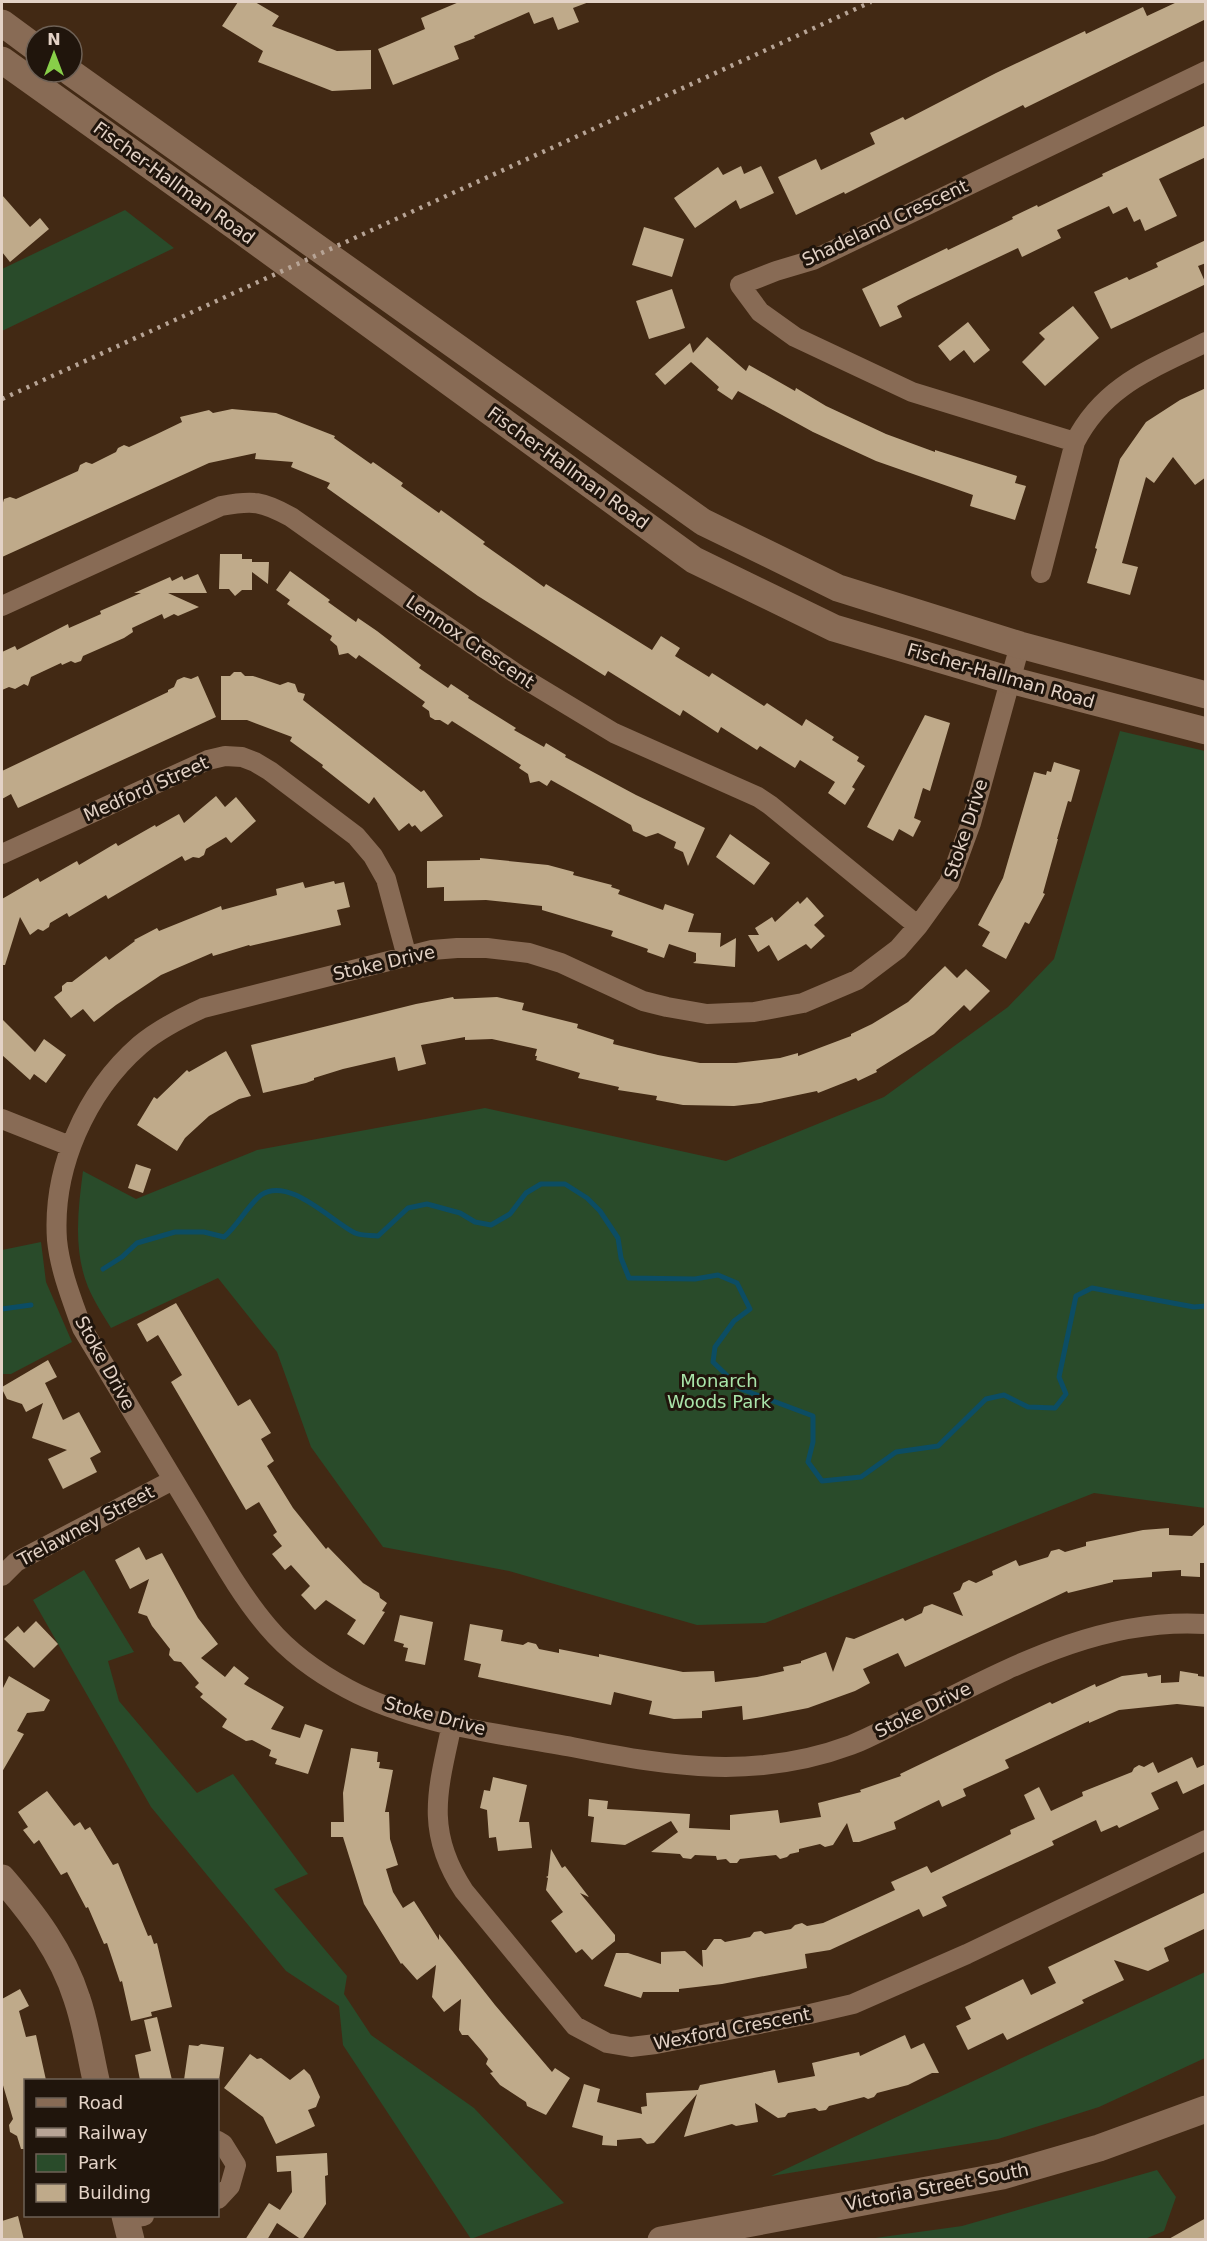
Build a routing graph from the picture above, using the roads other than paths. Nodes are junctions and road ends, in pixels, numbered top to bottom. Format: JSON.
{"nodes":[{"id":1,"x":2,"y":23,"type":"edge"},
{"id":2,"x":24,"y":39,"type":"edge"},
{"id":3,"x":2,"y":60,"type":"edge"},
{"id":4,"x":1206,"y":71,"type":"edge"},
{"id":5,"x":84,"y":82,"type":"edge"},
{"id":6,"x":1206,"y":342,"type":"edge"},
{"id":7,"x":1076,"y":442,"type":"junction"},
{"id":8,"x":1041,"y":573,"type":"dead end"},
{"id":9,"x":2,"y":606,"type":"edge"},
{"id":10,"x":1020,"y":645,"type":"junction"},
{"id":11,"x":1010,"y":680,"type":"junction"},
{"id":12,"x":1206,"y":695,"type":"edge"},
{"id":13,"x":1206,"y":731,"type":"edge"},
{"id":14,"x":2,"y":854,"type":"edge"},
{"id":15,"x":918,"y":926,"type":"junction"},
{"id":16,"x":407,"y":957,"type":"junction"},
{"id":17,"x":2,"y":1119,"type":"edge"},
{"id":18,"x":70,"y":1146,"type":"junction"},
{"id":19,"x":173,"y":1480,"type":"junction"},
{"id":20,"x":2,"y":1576,"type":"edge"},
{"id":21,"x":1206,"y":1624,"type":"edge"},
{"id":22,"x":452,"y":1724,"type":"junction"},
{"id":23,"x":1206,"y":1840,"type":"edge"},
{"id":24,"x":2,"y":1878,"type":"edge"},
{"id":25,"x":96,"y":2079,"type":"edge"},
{"id":26,"x":1206,"y":2109,"type":"edge"},
{"id":27,"x":219,"y":2142,"type":"edge"},
{"id":28,"x":219,"y":2198,"type":"edge"},
{"id":29,"x":661,"y":2240,"type":"edge"}],
"edges":[{"from":1,"to":2,"type":"main road"},
{"from":3,"to":11,"type":"main road","name":"Fischer-Hallman Road"},
{"from":4,"to":7,"type":"street","name":"Shadeland Crescent"},
{"from":5,"to":10,"type":"main road","name":"Fischer-Hallman Road"},
{"from":6,"to":7,"type":"street"},
{"from":7,"to":8,"type":"street"},
{"from":9,"to":15,"type":"street","name":"Lennox Crescent"},
{"from":10,"to":11,"type":"street","name":"Stoke Drive"},
{"from":10,"to":12,"type":"main road","name":"Fischer-Hallman Road"},
{"from":11,"to":13,"type":"main road","name":"Fischer-Hallman Road"},
{"from":11,"to":15,"type":"street","name":"Stoke Drive"},
{"from":14,"to":16,"type":"street","name":"Medford Street"},
{"from":15,"to":16,"type":"street","name":"Stoke Drive"},
{"from":16,"to":18,"type":"street","name":"Stoke Drive"},
{"from":17,"to":18,"type":"street"},
{"from":18,"to":19,"type":"street","name":"Stoke Drive"},
{"from":19,"to":20,"type":"street","name":"Trelawney Street"},
{"from":19,"to":22,"type":"street","name":"Stoke Drive"},
{"from":21,"to":22,"type":"street","name":"Stoke Drive"},
{"from":22,"to":23,"type":"street","name":"Wexford Crescent"},
{"from":24,"to":25,"type":"main road"},
{"from":26,"to":29,"type":"main road","name":"Victoria Street South"},
{"from":27,"to":28,"type":"street"}]}
